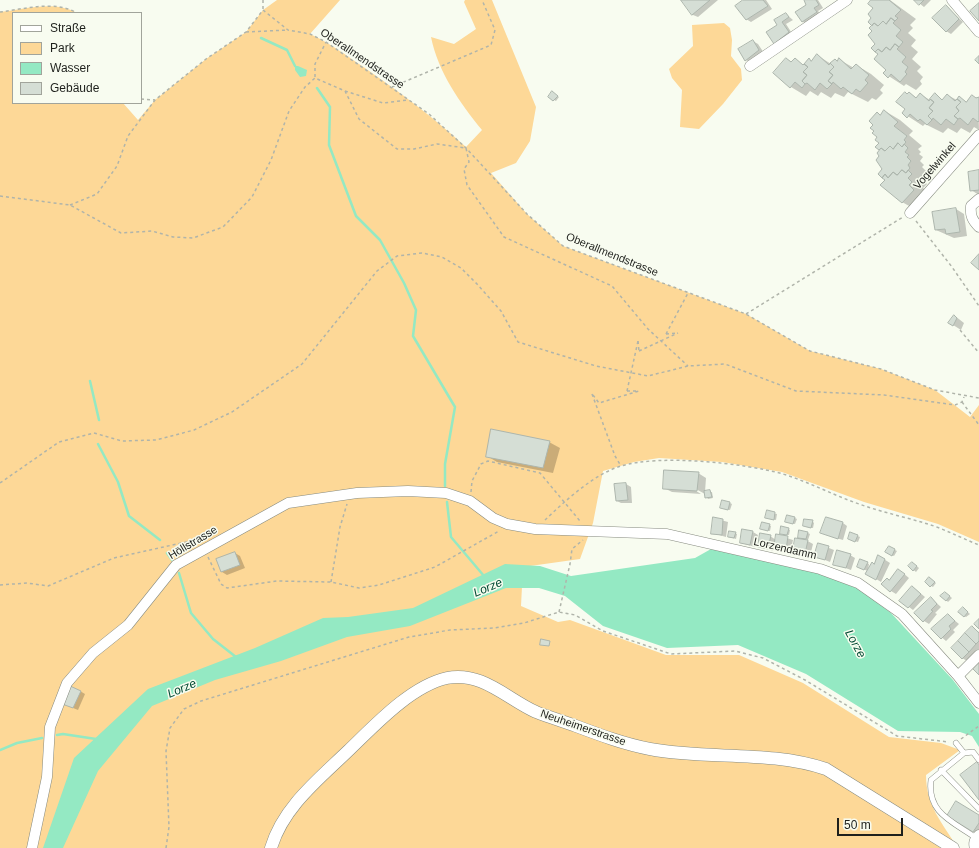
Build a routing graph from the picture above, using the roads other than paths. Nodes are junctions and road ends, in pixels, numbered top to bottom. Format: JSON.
{"nodes":[{"id":1,"x":847,"y":0,"type":"edge"},
{"id":2,"x":952,"y":0,"type":"edge"},
{"id":3,"x":979,"y":32,"type":"edge"},
{"id":4,"x":750,"y":66,"type":"dead end"},
{"id":5,"x":979,"y":134,"type":"edge"},
{"id":6,"x":979,"y":198,"type":"edge"},
{"id":7,"x":910,"y":213,"type":"road end"},
{"id":8,"x":979,"y":227,"type":"edge"},
{"id":9,"x":534,"y":529,"type":"joint"},
{"id":10,"x":979,"y":655,"type":"edge"},
{"id":11,"x":958,"y":676,"type":"junction"},
{"id":12,"x":979,"y":703,"type":"edge"},
{"id":13,"x":956,"y":743,"type":"road end"},
{"id":14,"x":964,"y":753,"type":"junction"},
{"id":15,"x":979,"y":760,"type":"edge"},
{"id":16,"x":941,"y":770,"type":"junction"},
{"id":17,"x":979,"y":808,"type":"edge"},
{"id":18,"x":977,"y":836,"type":"edge"},
{"id":19,"x":32,"y":848,"type":"edge"},
{"id":20,"x":271,"y":848,"type":"edge"},
{"id":21,"x":953,"y":848,"type":"edge"},
{"id":22,"x":975,"y":848,"type":"edge"}],
"edges":[{"from":1,"to":4,"type":"street"},
{"from":2,"to":3,"type":"street"},
{"from":5,"to":7,"type":"street","name":"Vogelwinkel"},
{"from":6,"to":8,"type":"street"},
{"from":9,"to":11,"type":"street","name":"Lorzendamm"},
{"from":9,"to":19,"type":"street","name":"Höllstrasse"},
{"from":10,"to":11,"type":"street"},
{"from":11,"to":12,"type":"street","name":"Lorzendamm"},
{"from":13,"to":14,"type":"lane"},
{"from":14,"to":15,"type":"lane"},
{"from":14,"to":16,"type":"lane"},
{"from":16,"to":17,"type":"lane"},
{"from":16,"to":18,"type":"lane"},
{"from":18,"to":22,"type":"street"},
{"from":20,"to":21,"type":"street","name":"Neuheimerstrasse"}]}
